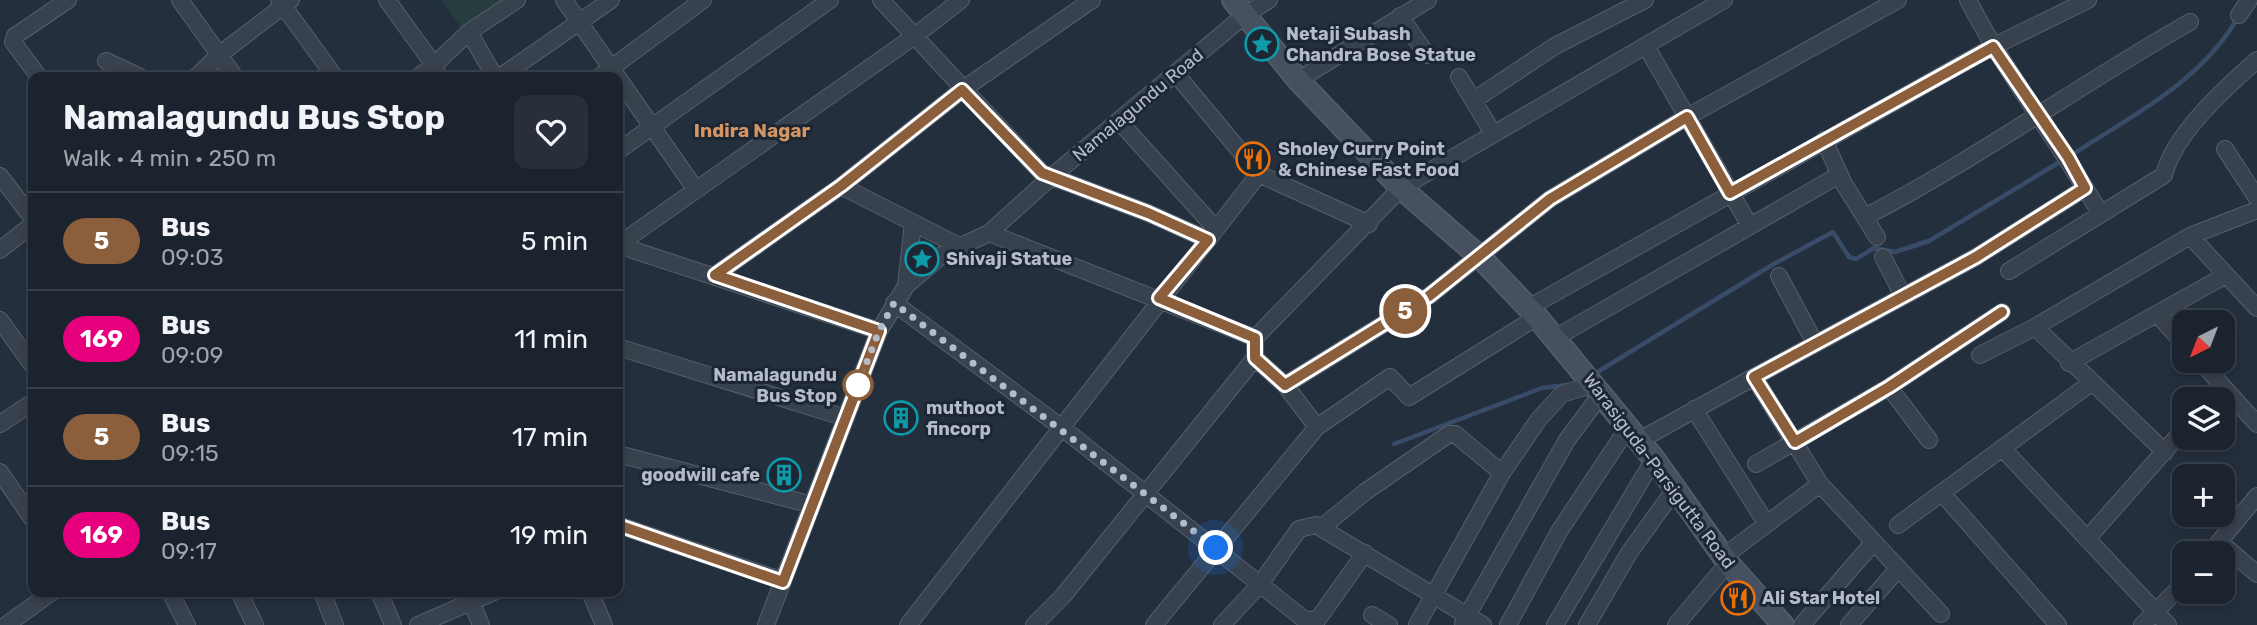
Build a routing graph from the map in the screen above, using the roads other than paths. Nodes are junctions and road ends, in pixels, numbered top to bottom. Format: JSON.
{"nodes":[{"id":1,"x":68,"y":0,"type":"edge"},
{"id":2,"x":180,"y":0,"type":"edge"},
{"id":3,"x":387,"y":0,"type":"edge"},
{"id":4,"x":517,"y":0,"type":"edge"},
{"id":5,"x":564,"y":0,"type":"edge"},
{"id":6,"x":611,"y":0,"type":"edge"},
{"id":7,"x":703,"y":0,"type":"edge"},
{"id":8,"x":830,"y":0,"type":"edge"},
{"id":9,"x":881,"y":0,"type":"edge"},
{"id":10,"x":961,"y":0,"type":"edge"},
{"id":11,"x":1092,"y":0,"type":"edge"},
{"id":12,"x":1269,"y":0,"type":"edge"},
{"id":13,"x":1427,"y":0,"type":"edge"},
{"id":14,"x":1646,"y":0,"type":"edge"},
{"id":15,"x":1724,"y":0,"type":"edge"},
{"id":16,"x":1898,"y":0,"type":"edge"},
{"id":17,"x":1968,"y":0,"type":"edge"},
{"id":18,"x":2088,"y":0,"type":"edge"},
{"id":19,"x":2249,"y":0,"type":"edge"},
{"id":20,"x":284,"y":2,"type":"edge"},
{"id":21,"x":1239,"y":8,"type":"edge"},
{"id":22,"x":2239,"y":15,"type":"dead end"},
{"id":23,"x":1399,"y":16,"type":"junction"},
{"id":24,"x":579,"y":22,"type":"junction"},
{"id":25,"x":2190,"y":22,"type":"dead end"},
{"id":26,"x":469,"y":32,"type":"junction"},
{"id":27,"x":916,"y":36,"type":"junction"},
{"id":28,"x":1646,"y":46,"type":"junction"},
{"id":29,"x":1993,"y":47,"type":"junction"},
{"id":30,"x":219,"y":55,"type":"junction"},
{"id":31,"x":1427,"y":55,"type":"dead end"},
{"id":32,"x":2257,"y":60,"type":"edge"},
{"id":33,"x":106,"y":61,"type":"dead end"},
{"id":34,"x":437,"y":71,"type":"edge"},
{"id":35,"x":35,"y":72,"type":"edge"},
{"id":36,"x":129,"y":72,"type":"edge"},
{"id":37,"x":202,"y":72,"type":"edge"},
{"id":38,"x":231,"y":72,"type":"edge"},
{"id":39,"x":332,"y":72,"type":"edge"},
{"id":40,"x":495,"y":72,"type":"edge"},
{"id":41,"x":505,"y":72,"type":"edge"},
{"id":42,"x":604,"y":72,"type":"edge"},
{"id":43,"x":606,"y":72,"type":"edge"},
{"id":44,"x":1176,"y":74,"type":"junction"},
{"id":45,"x":1459,"y":77,"type":"dead end"},
{"id":46,"x":1298,"y":80,"type":"junction"},
{"id":47,"x":962,"y":90,"type":"junction"},
{"id":48,"x":623,"y":93,"type":"edge"},
{"id":49,"x":1474,"y":100,"type":"junction"},
{"id":50,"x":2038,"y":113,"type":"junction"},
{"id":51,"x":1687,"y":117,"type":"junction"},
{"id":52,"x":1119,"y":121,"type":"junction"},
{"id":53,"x":653,"y":127,"type":"junction"},
{"id":54,"x":1493,"y":133,"type":"junction"},
{"id":55,"x":1824,"y":140,"type":"junction"},
{"id":56,"x":623,"y":148,"type":"edge"},
{"id":57,"x":2225,"y":149,"type":"dead end"},
{"id":58,"x":1259,"y":174,"type":"junction"},
{"id":59,"x":1839,"y":175,"type":"junction"},
{"id":60,"x":0,"y":176,"type":"edge"},
{"id":61,"x":1050,"y":178,"type":"junction"},
{"id":62,"x":841,"y":186,"type":"junction"},
{"id":63,"x":1401,"y":188,"type":"junction"},
{"id":64,"x":2085,"y":188,"type":"junction"},
{"id":65,"x":696,"y":190,"type":"junction"},
{"id":66,"x":1730,"y":193,"type":"junction"},
{"id":67,"x":2257,"y":198,"type":"edge"},
{"id":68,"x":2257,"y":210,"type":"edge"},
{"id":69,"x":2100,"y":213,"type":"junction"},
{"id":70,"x":28,"y":215,"type":"edge"},
{"id":71,"x":1865,"y":217,"type":"junction"},
{"id":72,"x":913,"y":223,"type":"junction"},
{"id":73,"x":1369,"y":224,"type":"junction"},
{"id":74,"x":28,"y":226,"type":"edge"},
{"id":75,"x":1750,"y":226,"type":"junction"},
{"id":76,"x":989,"y":233,"type":"junction"},
{"id":77,"x":1212,"y":235,"type":"junction"},
{"id":78,"x":2190,"y":236,"type":"junction"},
{"id":79,"x":1877,"y":237,"type":"dead end"},
{"id":80,"x":623,"y":241,"type":"edge"},
{"id":81,"x":623,"y":247,"type":"edge"},
{"id":82,"x":961,"y":247,"type":"junction"},
{"id":83,"x":0,"y":250,"type":"edge"},
{"id":84,"x":1480,"y":257,"type":"junction"},
{"id":85,"x":1883,"y":257,"type":"dead end"},
{"id":86,"x":2009,"y":271,"type":"dead end"},
{"id":87,"x":715,"y":275,"type":"junction"},
{"id":88,"x":2226,"y":275,"type":"junction"},
{"id":89,"x":1779,"y":276,"type":"dead end"},
{"id":90,"x":906,"y":286,"type":"junction"},
{"id":91,"x":1903,"y":296,"type":"junction"},
{"id":92,"x":1159,"y":298,"type":"junction"},
{"id":93,"x":894,"y":303,"type":"junction"},
{"id":94,"x":2257,"y":308,"type":"edge"},
{"id":95,"x":2002,"y":312,"type":"dead end"},
{"id":96,"x":1533,"y":313,"type":"junction"},
{"id":97,"x":2158,"y":315,"type":"junction"},
{"id":98,"x":0,"y":320,"type":"edge"},
{"id":99,"x":2035,"y":327,"type":"junction"},
{"id":100,"x":879,"y":331,"type":"junction"},
{"id":101,"x":2172,"y":331,"type":"edge"},
{"id":102,"x":1255,"y":338,"type":"junction"},
{"id":103,"x":1555,"y":338,"type":"junction"},
{"id":104,"x":1815,"y":343,"type":"junction"},
{"id":105,"x":623,"y":349,"type":"edge"},
{"id":106,"x":1980,"y":355,"type":"dead end"},
{"id":107,"x":1255,"y":358,"type":"junction"},
{"id":108,"x":28,"y":359,"type":"edge"},
{"id":109,"x":2069,"y":363,"type":"junction"},
{"id":110,"x":2210,"y":373,"type":"edge"},
{"id":111,"x":1754,"y":377,"type":"junction"},
{"id":112,"x":2091,"y":383,"type":"junction"},
{"id":113,"x":1285,"y":385,"type":"junction"},
{"id":114,"x":2222,"y":386,"type":"joint"},
{"id":115,"x":1889,"y":387,"type":"junction"},
{"id":116,"x":1598,"y":389,"type":"junction"},
{"id":117,"x":28,"y":405,"type":"edge"},
{"id":118,"x":1694,"y":409,"type":"junction"},
{"id":119,"x":846,"y":418,"type":"junction"},
{"id":120,"x":2257,"y":424,"type":"edge"},
{"id":121,"x":0,"y":425,"type":"edge"},
{"id":122,"x":1317,"y":427,"type":"junction"},
{"id":123,"x":1061,"y":428,"type":"junction"},
{"id":124,"x":1634,"y":433,"type":"junction"},
{"id":125,"x":1929,"y":440,"type":"dead end"},
{"id":126,"x":1795,"y":442,"type":"junction"},
{"id":127,"x":2172,"y":444,"type":"edge"},
{"id":128,"x":2003,"y":449,"type":"junction"},
{"id":129,"x":2165,"y":452,"type":"junction"},
{"id":130,"x":623,"y":454,"type":"edge"},
{"id":131,"x":1654,"y":459,"type":"junction"},
{"id":132,"x":1756,"y":464,"type":"dead end"},
{"id":133,"x":0,"y":472,"type":"edge"},
{"id":134,"x":1502,"y":473,"type":"junction"},
{"id":135,"x":1820,"y":484,"type":"junction"},
{"id":136,"x":1675,"y":489,"type":"junction"},
{"id":137,"x":1144,"y":493,"type":"junction"},
{"id":138,"x":1941,"y":493,"type":"junction"},
{"id":139,"x":2257,"y":496,"type":"edge"},
{"id":140,"x":812,"y":505,"type":"junction"},
{"id":141,"x":28,"y":513,"type":"edge"},
{"id":142,"x":1766,"y":523,"type":"junction"},
{"id":143,"x":1898,"y":525,"type":"dead end"},
{"id":144,"x":623,"y":527,"type":"edge"},
{"id":145,"x":1321,"y":528,"type":"junction"},
{"id":146,"x":2087,"y":539,"type":"junction"},
{"id":147,"x":2220,"y":541,"type":"edge"},
{"id":148,"x":1873,"y":543,"type":"junction"},
{"id":149,"x":1216,"y":548,"type":"junction"},
{"id":150,"x":1365,"y":553,"type":"junction"},
{"id":151,"x":1726,"y":560,"type":"junction"},
{"id":152,"x":2235,"y":560,"type":"edge"},
{"id":153,"x":1898,"y":569,"type":"junction"},
{"id":154,"x":2257,"y":574,"type":"edge"},
{"id":155,"x":783,"y":582,"type":"junction"},
{"id":156,"x":1261,"y":583,"type":"junction"},
{"id":157,"x":45,"y":597,"type":"edge"},
{"id":158,"x":173,"y":597,"type":"edge"},
{"id":159,"x":241,"y":597,"type":"edge"},
{"id":160,"x":324,"y":597,"type":"edge"},
{"id":161,"x":381,"y":597,"type":"edge"},
{"id":162,"x":467,"y":597,"type":"edge"},
{"id":163,"x":469,"y":597,"type":"edge"},
{"id":164,"x":592,"y":597,"type":"edge"},
{"id":165,"x":1433,"y":598,"type":"junction"},
{"id":166,"x":2172,"y":603,"type":"edge"},
{"id":167,"x":1941,"y":614,"type":"dead end"},
{"id":168,"x":1372,"y":615,"type":"dead end"},
{"id":169,"x":1465,"y":620,"type":"edge"},
{"id":170,"x":2162,"y":620,"type":"edge"},
{"id":171,"x":1685,"y":622,"type":"edge"},
{"id":172,"x":6,"y":625,"type":"edge"},
{"id":173,"x":187,"y":625,"type":"edge"},
{"id":174,"x":255,"y":625,"type":"edge"},
{"id":175,"x":335,"y":625,"type":"edge"},
{"id":176,"x":393,"y":625,"type":"edge"},
{"id":177,"x":418,"y":625,"type":"edge"},
{"id":178,"x":481,"y":625,"type":"edge"},
{"id":179,"x":604,"y":625,"type":"edge"},
{"id":180,"x":766,"y":625,"type":"edge"},
{"id":181,"x":908,"y":625,"type":"edge"},
{"id":182,"x":1034,"y":625,"type":"edge"},
{"id":183,"x":1154,"y":625,"type":"edge"},
{"id":184,"x":1223,"y":625,"type":"edge"},
{"id":185,"x":1389,"y":625,"type":"edge"},
{"id":186,"x":1417,"y":625,"type":"edge"},
{"id":187,"x":1483,"y":625,"type":"edge"},
{"id":188,"x":1508,"y":625,"type":"edge"},
{"id":189,"x":1555,"y":625,"type":"edge"},
{"id":190,"x":1587,"y":625,"type":"edge"},
{"id":191,"x":1783,"y":625,"type":"edge"},
{"id":192,"x":1802,"y":625,"type":"edge"},
{"id":193,"x":1849,"y":625,"type":"edge"},
{"id":194,"x":2059,"y":625,"type":"edge"},
{"id":195,"x":2143,"y":625,"type":"edge"}],
"edges":[{"from":1,"to":35,"type":"street"},
{"from":2,"to":30,"type":"street"},
{"from":3,"to":34,"type":"street"},
{"from":4,"to":26,"type":"street"},
{"from":5,"to":24,"type":"street"},
{"from":6,"to":24,"type":"street"},
{"from":7,"to":43,"type":"street"},
{"from":8,"to":53,"type":"street"},
{"from":9,"to":27,"type":"street"},
{"from":10,"to":27,"type":"street"},
{"from":11,"to":47,"type":"street"},
{"from":12,"to":21,"type":"street","name":"Namalagundu Road"},
{"from":13,"to":23,"type":"street"},
{"from":14,"to":49,"type":"street"},
{"from":15,"to":28,"type":"street"},
{"from":16,"to":51,"type":"street"},
{"from":17,"to":29,"type":"street"},
{"from":18,"to":29,"type":"street"},
{"from":19,"to":22,"type":"street"},
{"from":20,"to":30,"type":"street"},
{"from":20,"to":39,"type":"street"},
{"from":21,"to":44,"type":"street","name":"Namalagundu Road"},
{"from":21,"to":46,"type":"street","name":"Warasiguda-Parsigutta Road"},
{"from":23,"to":31,"type":"street"},
{"from":23,"to":46,"type":"street"},
{"from":24,"to":41,"type":"street"},
{"from":24,"to":42,"type":"street"},
{"from":25,"to":50,"type":"street"},
{"from":26,"to":34,"type":"street"},
{"from":26,"to":40,"type":"street"},
{"from":27,"to":47,"type":"street"},
{"from":27,"to":65,"type":"street"},
{"from":28,"to":51,"type":"street"},
{"from":28,"to":54,"type":"street"},
{"from":29,"to":50,"type":"street"},
{"from":29,"to":55,"type":"street"},
{"from":30,"to":37,"type":"street"},
{"from":30,"to":38,"type":"street"},
{"from":32,"to":69,"type":"street"},
{"from":33,"to":36,"type":"street"},
{"from":44,"to":52,"type":"street","name":"Namalagundu Road"},
{"from":44,"to":58,"type":"street"},
{"from":45,"to":49,"type":"street"},
{"from":46,"to":63,"type":"street","name":"Warasiguda-Parsigutta Road"},
{"from":47,"to":61,"type":"street"},
{"from":47,"to":62,"type":"street"},
{"from":48,"to":53,"type":"street"},
{"from":49,"to":54,"type":"street"},
{"from":50,"to":64,"type":"street"},
{"from":50,"to":71,"type":"street"},
{"from":51,"to":66,"type":"street"},
{"from":51,"to":84,"type":"street"},
{"from":52,"to":61,"type":"street","name":"Namalagundu Road"},
{"from":52,"to":77,"type":"street"},
{"from":53,"to":56,"type":"street"},
{"from":53,"to":65,"type":"street"},
{"from":54,"to":63,"type":"street"},
{"from":55,"to":59,"type":"street"},
{"from":55,"to":66,"type":"street"},
{"from":57,"to":67,"type":"street"},
{"from":58,"to":73,"type":"street"},
{"from":58,"to":77,"type":"street"},
{"from":59,"to":71,"type":"street"},
{"from":59,"to":75,"type":"street"},
{"from":60,"to":70,"type":"street"},
{"from":61,"to":76,"type":"street","name":"Namalagundu Road"},
{"from":61,"to":77,"type":"street"},
{"from":62,"to":72,"type":"street"},
{"from":62,"to":87,"type":"street"},
{"from":63,"to":73,"type":"street"},
{"from":63,"to":84,"type":"street","name":"Warasiguda-Parsigutta Road"},
{"from":64,"to":69,"type":"street"},
{"from":64,"to":91,"type":"street"},
{"from":65,"to":80,"type":"street"},
{"from":66,"to":75,"type":"street"},
{"from":66,"to":96,"type":"street"},
{"from":68,"to":78,"type":"street"},
{"from":69,"to":86,"type":"street"},
{"from":71,"to":79,"type":"street"},
{"from":72,"to":82,"type":"street"},
{"from":72,"to":90,"type":"street"},
{"from":73,"to":102,"type":"street"},
{"from":74,"to":83,"type":"street"},
{"from":75,"to":103,"type":"street"},
{"from":76,"to":82,"type":"street","name":"Namalagundu Road"},
{"from":76,"to":92,"type":"street"},
{"from":77,"to":92,"type":"street"},
{"from":78,"to":88,"type":"street"},
{"from":78,"to":99,"type":"street"},
{"from":81,"to":87,"type":"street"},
{"from":82,"to":90,"type":"street","name":"Namalagundu Road"},
{"from":84,"to":96,"type":"street","name":"Warasiguda-Parsigutta Road"},
{"from":84,"to":113,"type":"street"},
{"from":85,"to":91,"type":"street"},
{"from":87,"to":100,"type":"street"},
{"from":88,"to":94,"type":"street"},
{"from":88,"to":97,"type":"street"},
{"from":89,"to":104,"type":"street"},
{"from":90,"to":93,"type":"street","name":"Namalagundu Road"},
{"from":91,"to":104,"type":"street"},
{"from":92,"to":102,"type":"street"},
{"from":92,"to":123,"type":"street"},
{"from":93,"to":100,"type":"street","name":"Namalagundu Road"},
{"from":93,"to":123,"type":"street"},
{"from":95,"to":115,"type":"street"},
{"from":96,"to":103,"type":"street","name":"Warasiguda-Parsigutta Road"},
{"from":96,"to":122,"type":"street"},
{"from":97,"to":101,"type":"street"},
{"from":97,"to":109,"type":"street"},
{"from":98,"to":108,"type":"street"},
{"from":99,"to":106,"type":"street"},
{"from":99,"to":109,"type":"street"},
{"from":100,"to":119,"type":"street","name":"Namalagundu Road"},
{"from":102,"to":107,"type":"street"},
{"from":103,"to":116,"type":"street","name":"Warasiguda-Parsigutta Road"},
{"from":104,"to":111,"type":"street"},
{"from":105,"to":119,"type":"street"},
{"from":107,"to":113,"type":"street"},
{"from":107,"to":137,"type":"street"},
{"from":109,"to":112,"type":"street"},
{"from":110,"to":114,"type":"street"},
{"from":111,"to":118,"type":"street"},
{"from":111,"to":126,"type":"street"},
{"from":112,"to":128,"type":"street"},
{"from":112,"to":129,"type":"street"},
{"from":113,"to":122,"type":"street"},
{"from":114,"to":120,"type":"street"},
{"from":115,"to":125,"type":"street"},
{"from":115,"to":126,"type":"street"},
{"from":116,"to":124,"type":"street","name":"Warasiguda-Parsigutta Road"},
{"from":116,"to":134,"type":"street"},
{"from":116,"to":169,"type":"street"},
{"from":117,"to":121,"type":"street"},
{"from":118,"to":124,"type":"street"},
{"from":118,"to":142,"type":"street"},
{"from":119,"to":140,"type":"street","name":"Namalagundu Road"},
{"from":122,"to":149,"type":"street"},
{"from":123,"to":137,"type":"street"},
{"from":123,"to":181,"type":"street"},
{"from":124,"to":131,"type":"street","name":"Warasiguda-Parsigutta Road"},
{"from":124,"to":188,"type":"street"},
{"from":126,"to":132,"type":"street"},
{"from":126,"to":135,"type":"street"},
{"from":127,"to":129,"type":"street"},
{"from":128,"to":138,"type":"street"},
{"from":128,"to":146,"type":"street"},
{"from":129,"to":146,"type":"street"},
{"from":130,"to":140,"type":"street"},
{"from":131,"to":136,"type":"street","name":"Warasiguda-Parsigutta Road"},
{"from":131,"to":189,"type":"street"},
{"from":133,"to":141,"type":"street"},
{"from":134,"to":145,"type":"street"},
{"from":134,"to":165,"type":"street"},
{"from":135,"to":142,"type":"street"},
{"from":135,"to":148,"type":"street"},
{"from":136,"to":151,"type":"street","name":"Warasiguda-Parsigutta Road"},
{"from":136,"to":190,"type":"street"},
{"from":137,"to":149,"type":"street"},
{"from":137,"to":182,"type":"street"},
{"from":138,"to":143,"type":"street"},
{"from":138,"to":194,"type":"street"},
{"from":139,"to":147,"type":"street"},
{"from":140,"to":155,"type":"street","name":"Namalagundu Road"},
{"from":142,"to":151,"type":"street"},
{"from":144,"to":155,"type":"street"},
{"from":145,"to":150,"type":"street"},
{"from":145,"to":156,"type":"street"},
{"from":146,"to":170,"type":"street"},
{"from":148,"to":153,"type":"street"},
{"from":148,"to":192,"type":"street"},
{"from":149,"to":156,"type":"street"},
{"from":149,"to":183,"type":"street"},
{"from":150,"to":156,"type":"street"},
{"from":150,"to":165,"type":"street"},
{"from":151,"to":171,"type":"street"},
{"from":151,"to":191,"type":"street","name":"Warasiguda-Parsigutta Road"},
{"from":152,"to":154,"type":"street"},
{"from":153,"to":167,"type":"street"},
{"from":153,"to":193,"type":"street"},
{"from":155,"to":180,"type":"street","name":"Namalagundu Road"},
{"from":156,"to":184,"type":"street"},
{"from":157,"to":172,"type":"street"},
{"from":158,"to":173,"type":"street"},
{"from":159,"to":174,"type":"street"},
{"from":160,"to":175,"type":"street"},
{"from":161,"to":176,"type":"street"},
{"from":162,"to":177,"type":"street"},
{"from":163,"to":178,"type":"street"},
{"from":164,"to":179,"type":"street"},
{"from":165,"to":169,"type":"street"},
{"from":165,"to":186,"type":"street"},
{"from":166,"to":170,"type":"street"},
{"from":168,"to":185,"type":"street"},
{"from":169,"to":187,"type":"street"},
{"from":170,"to":195,"type":"street"}]}
